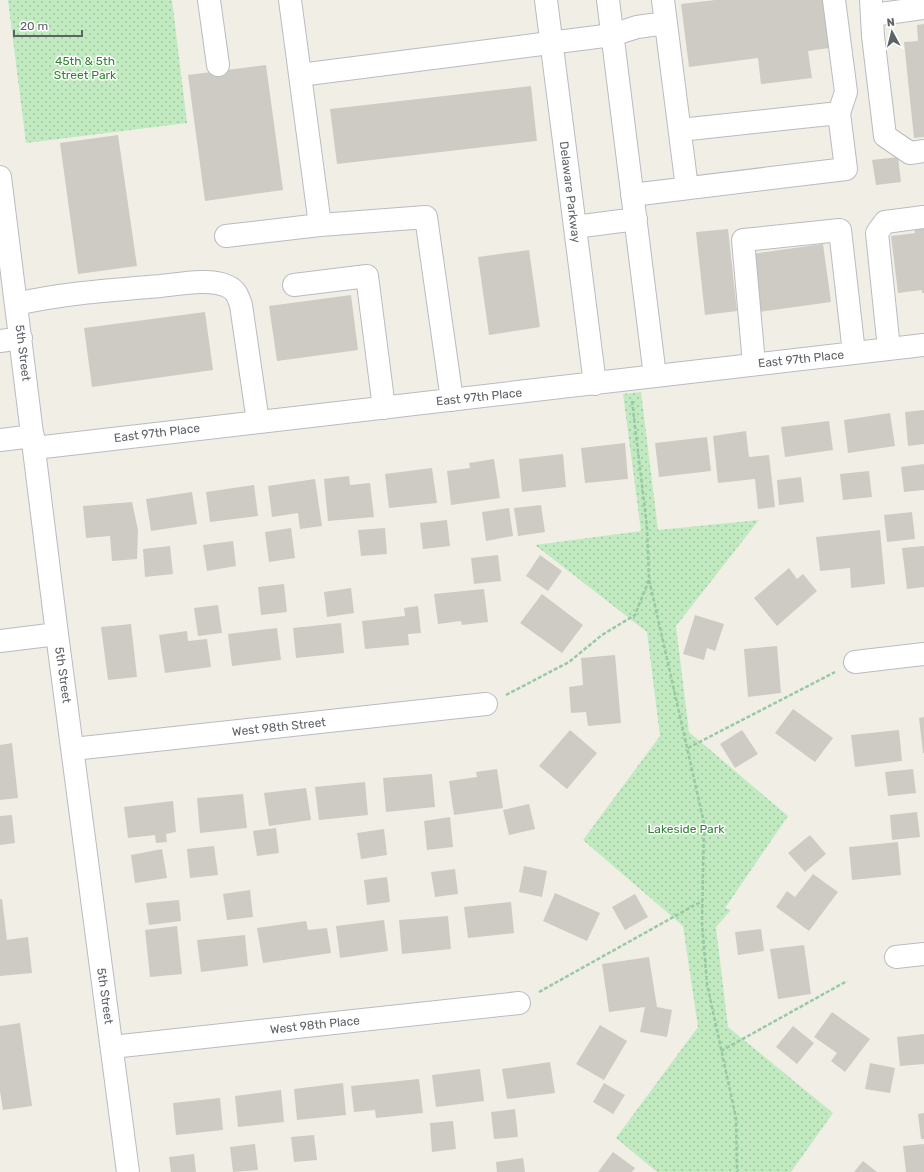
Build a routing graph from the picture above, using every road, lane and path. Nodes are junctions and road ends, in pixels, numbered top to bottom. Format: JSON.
{"nodes":[{"id":1,"x":209,"y":0,"type":"edge"},
{"id":2,"x":290,"y":0,"type":"edge"},
{"id":3,"x":546,"y":0,"type":"edge"},
{"id":4,"x":608,"y":0,"type":"edge"},
{"id":5,"x":663,"y":0,"type":"edge"},
{"id":6,"x":834,"y":0,"type":"edge"},
{"id":7,"x":872,"y":7,"type":"edge"},
{"id":8,"x":924,"y":8,"type":"edge"},
{"id":9,"x":666,"y":24,"type":"junction"},
{"id":10,"x":612,"y":35,"type":"junction"},
{"id":11,"x":552,"y":42,"type":"junction"},
{"id":12,"x":218,"y":65,"type":"dead end"},
{"id":13,"x":300,"y":75,"type":"junction"},
{"id":14,"x":839,"y":113,"type":"junction"},
{"id":15,"x":680,"y":130,"type":"junction"},
{"id":16,"x":924,"y":151,"type":"edge"},
{"id":17,"x":0,"y":177,"type":"edge"},
{"id":18,"x":687,"y":188,"type":"junction"},
{"id":19,"x":632,"y":195,"type":"junction"},
{"id":20,"x":924,"y":217,"type":"edge"},
{"id":21,"x":636,"y":219,"type":"junction"},
{"id":22,"x":320,"y":225,"type":"junction"},
{"id":23,"x":575,"y":226,"type":"junction"},
{"id":24,"x":226,"y":236,"type":"dead end"},
{"id":25,"x":6,"y":273,"type":"edge"},
{"id":26,"x":294,"y":285,"type":"dead end"},
{"id":27,"x":16,"y":304,"type":"junction"},
{"id":28,"x":10,"y":339,"type":"edge"},
{"id":29,"x":924,"y":345,"type":"edge"},
{"id":30,"x":889,"y":350,"type":"junction"},
{"id":31,"x":854,"y":353,"type":"junction"},
{"id":32,"x":754,"y":364,"type":"junction"},
{"id":33,"x":655,"y":376,"type":"junction"},
{"id":34,"x":630,"y":379,"type":"junction"},
{"id":35,"x":595,"y":384,"type":"junction"},
{"id":36,"x":452,"y":400,"type":"junction"},
{"id":37,"x":384,"y":408,"type":"junction"},
{"id":38,"x":258,"y":422,"type":"junction"},
{"id":39,"x":0,"y":440,"type":"edge"},
{"id":40,"x":34,"y":442,"type":"junction"},
{"id":41,"x":649,"y":579,"type":"junction"},
{"id":42,"x":57,"y":634,"type":"junction"},
{"id":43,"x":0,"y":641,"type":"edge"},
{"id":44,"x":924,"y":654,"type":"edge"},
{"id":45,"x":854,"y":662,"type":"joint"},
{"id":46,"x":486,"y":704,"type":"joint"},
{"id":47,"x":688,"y":748,"type":"junction"},
{"id":48,"x":72,"y":749,"type":"junction"},
{"id":49,"x":702,"y":900,"type":"junction"},
{"id":50,"x":924,"y":954,"type":"edge"},
{"id":51,"x":896,"y":958,"type":"dead end"},
{"id":52,"x":847,"y":981,"type":"dead end"},
{"id":53,"x":519,"y":1003,"type":"joint"},
{"id":54,"x":112,"y":1047,"type":"junction"},
{"id":55,"x":721,"y":1051,"type":"junction"},
{"id":56,"x":128,"y":1172,"type":"edge"},
{"id":57,"x":737,"y":1172,"type":"edge"}],
"edges":[{"from":1,"to":12,"type":"street"},
{"from":2,"to":13,"type":"street"},
{"from":3,"to":11,"type":"street","name":"Delaware Parkway"},
{"from":4,"to":10,"type":"street"},
{"from":5,"to":9,"type":"street"},
{"from":6,"to":14,"type":"street"},
{"from":7,"to":8,"type":"street"},
{"from":7,"to":16,"type":"street"},
{"from":9,"to":10,"type":"street"},
{"from":9,"to":15,"type":"street"},
{"from":10,"to":11,"type":"street"},
{"from":10,"to":19,"type":"street"},
{"from":11,"to":13,"type":"street"},
{"from":11,"to":23,"type":"street","name":"Delaware Parkway"},
{"from":13,"to":22,"type":"street"},
{"from":14,"to":15,"type":"street"},
{"from":14,"to":18,"type":"street"},
{"from":15,"to":18,"type":"street"},
{"from":17,"to":25,"type":"street","name":"5th Street"},
{"from":18,"to":19,"type":"street"},
{"from":19,"to":21,"type":"street"},
{"from":20,"to":30,"type":"street"},
{"from":21,"to":23,"type":"street"},
{"from":21,"to":33,"type":"street"},
{"from":22,"to":24,"type":"street"},
{"from":22,"to":36,"type":"street"},
{"from":23,"to":35,"type":"street","name":"Delaware Parkway"},
{"from":25,"to":27,"type":"street","name":"5th Street"},
{"from":26,"to":37,"type":"street"},
{"from":27,"to":28,"type":"street","name":"5th Street"},
{"from":27,"to":38,"type":"street"},
{"from":28,"to":40,"type":"street","name":"5th Street"},
{"from":29,"to":30,"type":"street","name":"East 97th Place"},
{"from":30,"to":31,"type":"street","name":"East 97th Place"},
{"from":31,"to":32,"type":"street","name":"East 97th Place"},
{"from":31,"to":32,"type":"street"},
{"from":32,"to":33,"type":"street","name":"East 97th Place"},
{"from":33,"to":34,"type":"street","name":"East 97th Place"},
{"from":34,"to":35,"type":"street","name":"East 97th Place"},
{"from":34,"to":41,"type":"path"},
{"from":35,"to":36,"type":"street","name":"East 97th Place"},
{"from":36,"to":37,"type":"street","name":"East 97th Place"},
{"from":37,"to":38,"type":"street","name":"East 97th Place"},
{"from":38,"to":40,"type":"street","name":"East 97th Place"},
{"from":39,"to":40,"type":"street","name":"East 97th Place"},
{"from":40,"to":42,"type":"street","name":"5th Street"},
{"from":41,"to":46,"type":"path"},
{"from":41,"to":47,"type":"path"},
{"from":42,"to":43,"type":"street"},
{"from":42,"to":48,"type":"street","name":"5th Street"},
{"from":44,"to":45,"type":"street"},
{"from":45,"to":47,"type":"path"},
{"from":46,"to":48,"type":"street","name":"West 98th Street"},
{"from":47,"to":49,"type":"path"},
{"from":48,"to":54,"type":"street","name":"5th Street"},
{"from":49,"to":53,"type":"path"},
{"from":49,"to":55,"type":"path"},
{"from":50,"to":51,"type":"street"},
{"from":52,"to":55,"type":"path"},
{"from":53,"to":54,"type":"street","name":"West 98th Place"},
{"from":54,"to":56,"type":"street","name":"5th Street"},
{"from":55,"to":57,"type":"path"}]}
